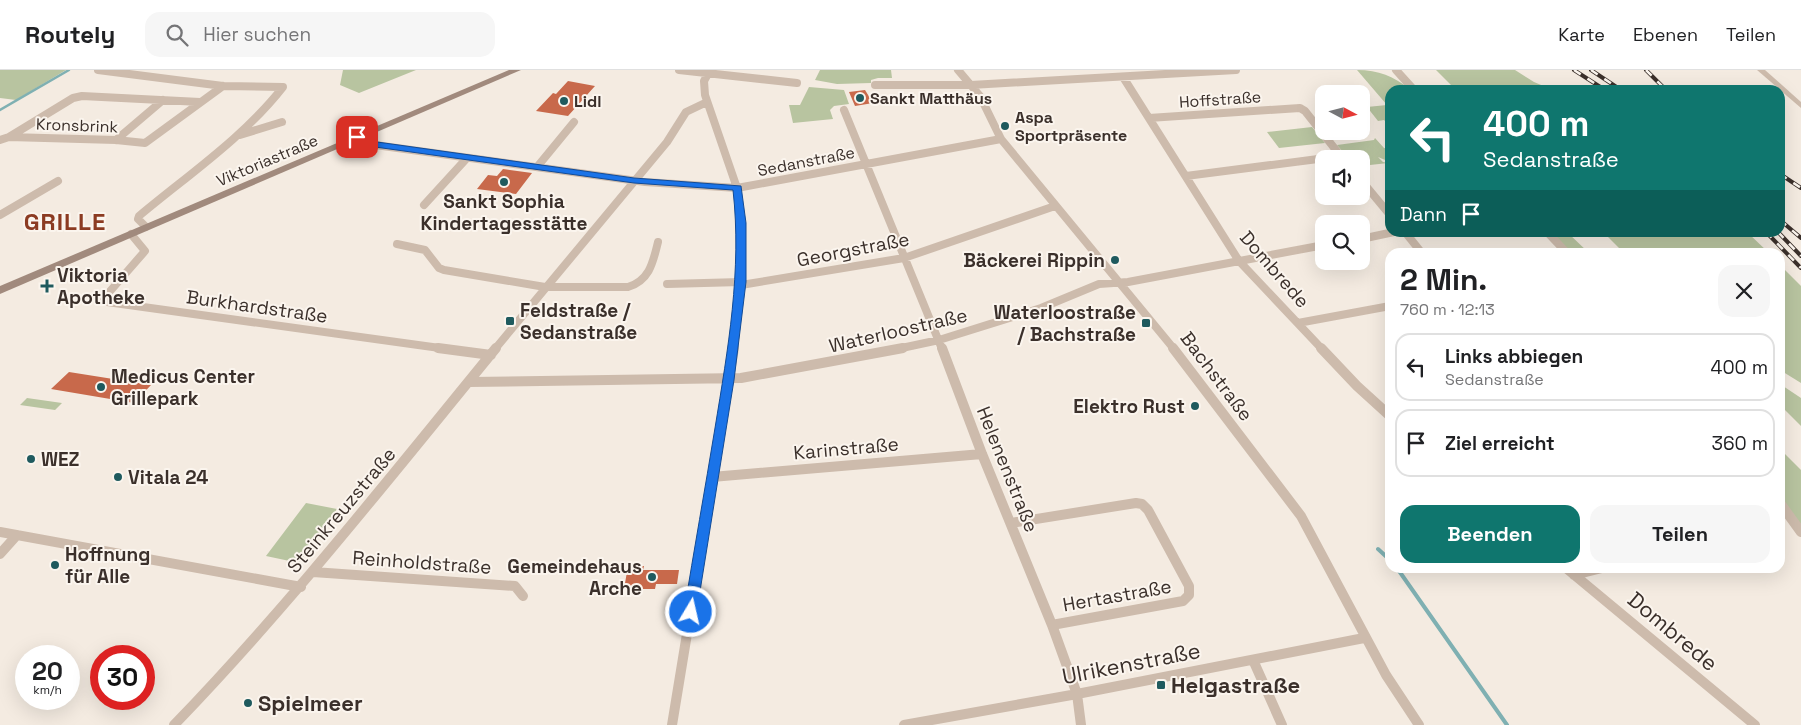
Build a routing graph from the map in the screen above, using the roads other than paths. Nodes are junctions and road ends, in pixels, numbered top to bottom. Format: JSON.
{"nodes":[{"id":1,"x":98,"y":70,"type":"edge"},
{"id":2,"x":517,"y":70,"type":"edge"},
{"id":3,"x":679,"y":70,"type":"edge"},
{"id":4,"x":958,"y":70,"type":"edge"},
{"id":5,"x":1057,"y":70,"type":"edge"},
{"id":6,"x":1236,"y":70,"type":"edge"},
{"id":7,"x":1396,"y":70,"type":"edge"},
{"id":8,"x":1761,"y":70,"type":"edge"},
{"id":9,"x":709,"y":72,"type":"edge"},
{"id":10,"x":1123,"y":76,"type":"junction"},
{"id":11,"x":1062,"y":80,"type":"junction"},
{"id":12,"x":797,"y":83,"type":"dead end"},
{"id":13,"x":875,"y":85,"type":"dead end"},
{"id":14,"x":971,"y":85,"type":"junction"},
{"id":15,"x":1410,"y":85,"type":"edge"},
{"id":16,"x":1778,"y":85,"type":"edge"},
{"id":17,"x":223,"y":86,"type":"junction"},
{"id":18,"x":1785,"y":92,"type":"edge"},
{"id":19,"x":162,"y":100,"type":"junction"},
{"id":20,"x":200,"y":102,"type":"junction"},
{"id":21,"x":707,"y":102,"type":"junction"},
{"id":22,"x":1801,"y":106,"type":"edge"},
{"id":23,"x":844,"y":110,"type":"dead end"},
{"id":24,"x":1149,"y":118,"type":"junction"},
{"id":25,"x":282,"y":122,"type":"dead end"},
{"id":26,"x":574,"y":122,"type":"dead end"},
{"id":27,"x":9,"y":137,"type":"junction"},
{"id":28,"x":235,"y":137,"type":"junction"},
{"id":29,"x":357,"y":137,"type":"junction"},
{"id":30,"x":1001,"y":139,"type":"junction"},
{"id":31,"x":0,"y":140,"type":"edge"},
{"id":32,"x":116,"y":140,"type":"junction"},
{"id":33,"x":1336,"y":150,"type":"edge"},
{"id":34,"x":467,"y":158,"type":"junction"},
{"id":35,"x":1315,"y":160,"type":"edge"},
{"id":36,"x":866,"y":164,"type":"junction"},
{"id":37,"x":537,"y":168,"type":"junction"},
{"id":38,"x":1186,"y":176,"type":"junction"},
{"id":39,"x":58,"y":181,"type":"dead end"},
{"id":40,"x":634,"y":181,"type":"junction"},
{"id":41,"x":737,"y":188,"type":"junction"},
{"id":42,"x":1370,"y":191,"type":"edge"},
{"id":43,"x":424,"y":205,"type":"dead end"},
{"id":44,"x":1055,"y":206,"type":"junction"},
{"id":45,"x":1385,"y":209,"type":"edge"},
{"id":46,"x":0,"y":215,"type":"edge"},
{"id":47,"x":146,"y":227,"type":"junction"},
{"id":48,"x":131,"y":234,"type":"junction"},
{"id":49,"x":1385,"y":234,"type":"edge"},
{"id":50,"x":1370,"y":236,"type":"edge"},
{"id":51,"x":1409,"y":237,"type":"edge"},
{"id":52,"x":1552,"y":237,"type":"edge"},
{"id":53,"x":658,"y":242,"type":"dead end"},
{"id":54,"x":397,"y":244,"type":"dead end"},
{"id":55,"x":1315,"y":248,"type":"edge"},
{"id":56,"x":1418,"y":248,"type":"edge"},
{"id":57,"x":1562,"y":248,"type":"edge"},
{"id":58,"x":904,"y":258,"type":"junction"},
{"id":59,"x":1239,"y":261,"type":"junction"},
{"id":60,"x":1119,"y":281,"type":"junction"},
{"id":61,"x":741,"y":283,"type":"junction"},
{"id":62,"x":667,"y":284,"type":"dead end"},
{"id":63,"x":545,"y":287,"type":"junction"},
{"id":64,"x":0,"y":290,"type":"edge"},
{"id":65,"x":1385,"y":307,"type":"edge"},
{"id":66,"x":1298,"y":323,"type":"junction"},
{"id":67,"x":938,"y":340,"type":"junction"},
{"id":68,"x":491,"y":355,"type":"junction"},
{"id":69,"x":729,"y":380,"type":"junction"},
{"id":70,"x":469,"y":382,"type":"junction"},
{"id":71,"x":1385,"y":411,"type":"edge"},
{"id":72,"x":982,"y":454,"type":"junction"},
{"id":73,"x":712,"y":477,"type":"junction"},
{"id":74,"x":1785,"y":510,"type":"edge"},
{"id":75,"x":1011,"y":523,"type":"junction"},
{"id":76,"x":0,"y":532,"type":"edge"},
{"id":77,"x":1801,"y":532,"type":"edge"},
{"id":78,"x":17,"y":535,"type":"junction"},
{"id":79,"x":0,"y":554,"type":"edge"},
{"id":80,"x":313,"y":572,"type":"junction"},
{"id":81,"x":1572,"y":573,"type":"edge"},
{"id":82,"x":301,"y":587,"type":"junction"},
{"id":83,"x":523,"y":596,"type":"dead end"},
{"id":84,"x":1052,"y":625,"type":"junction"},
{"id":85,"x":1364,"y":638,"type":"junction"},
{"id":86,"x":1253,"y":660,"type":"junction"},
{"id":87,"x":1077,"y":694,"type":"junction"},
{"id":88,"x":174,"y":725,"type":"edge"},
{"id":89,"x":672,"y":725,"type":"edge"},
{"id":90,"x":904,"y":725,"type":"edge"},
{"id":91,"x":1081,"y":725,"type":"edge"},
{"id":92,"x":1282,"y":725,"type":"edge"},
{"id":93,"x":1419,"y":725,"type":"edge"},
{"id":94,"x":1755,"y":725,"type":"edge"}],
"edges":[{"from":1,"to":17,"type":"street"},
{"from":2,"to":29,"type":"main road","name":"Viktoriastraße"},
{"from":3,"to":9,"type":"street"},
{"from":4,"to":14,"type":"street","name":"Bachstraße"},
{"from":5,"to":11,"type":"street"},
{"from":6,"to":10,"type":"street"},
{"from":7,"to":15,"type":"street"},
{"from":8,"to":16,"type":"street"},
{"from":9,"to":12,"type":"street"},
{"from":9,"to":21,"type":"street"},
{"from":10,"to":11,"type":"street"},
{"from":10,"to":24,"type":"street","name":"Dombrede"},
{"from":11,"to":14,"type":"street"},
{"from":13,"to":14,"type":"street"},
{"from":14,"to":30,"type":"street","name":"Bachstraße"},
{"from":17,"to":20,"type":"street"},
{"from":17,"to":28,"type":"street"},
{"from":18,"to":22,"type":"street"},
{"from":19,"to":20,"type":"street","name":"Kronsbrink"},
{"from":19,"to":27,"type":"street","name":"Kronsbrink"},
{"from":19,"to":32,"type":"street"},
{"from":20,"to":32,"type":"street","name":"Kronsbrink"},
{"from":21,"to":40,"type":"street","name":"Steinkreuzstraße"},
{"from":21,"to":41,"type":"street"},
{"from":23,"to":36,"type":"street","name":"Helenenstraße"},
{"from":24,"to":33,"type":"street","name":"Hoffstraße"},
{"from":24,"to":38,"type":"street","name":"Dombrede"},
{"from":25,"to":28,"type":"street"},
{"from":26,"to":37,"type":"street"},
{"from":27,"to":31,"type":"street","name":"Kronsbrink"},
{"from":27,"to":32,"type":"street","name":"Kronsbrink"},
{"from":28,"to":47,"type":"street"},
{"from":29,"to":34,"type":"street","name":"Sedanstraße"},
{"from":29,"to":47,"type":"main road","name":"Viktoriastraße"},
{"from":30,"to":36,"type":"street","name":"Sedanstraße"},
{"from":30,"to":44,"type":"street","name":"Bachstraße"},
{"from":34,"to":37,"type":"street","name":"Sedanstraße"},
{"from":34,"to":43,"type":"street"},
{"from":35,"to":38,"type":"street"},
{"from":36,"to":41,"type":"street","name":"Sedanstraße"},
{"from":36,"to":58,"type":"street","name":"Helenenstraße"},
{"from":37,"to":40,"type":"street","name":"Sedanstraße"},
{"from":38,"to":59,"type":"street","name":"Dombrede"},
{"from":39,"to":46,"type":"street"},
{"from":40,"to":41,"type":"street","name":"Sedanstraße"},
{"from":40,"to":63,"type":"street","name":"Steinkreuzstraße"},
{"from":41,"to":61,"type":"street"},
{"from":42,"to":45,"type":"street"},
{"from":44,"to":58,"type":"street","name":"Georgstraße"},
{"from":44,"to":60,"type":"street","name":"Bachstraße"},
{"from":47,"to":48,"type":"main road","name":"Viktoriastraße"},
{"from":48,"to":64,"type":"main road","name":"Viktoriastraße"},
{"from":48,"to":68,"type":"street","name":"Burkhardstraße"},
{"from":49,"to":50,"type":"street"},
{"from":51,"to":56,"type":"street"},
{"from":52,"to":57,"type":"street"},
{"from":53,"to":63,"type":"street"},
{"from":54,"to":63,"type":"street"},
{"from":55,"to":59,"type":"street","name":"Waterloostraße"},
{"from":58,"to":61,"type":"street","name":"Georgstraße"},
{"from":58,"to":67,"type":"street","name":"Helenenstraße"},
{"from":59,"to":60,"type":"street","name":"Waterloostraße"},
{"from":59,"to":66,"type":"street","name":"Dombrede"},
{"from":60,"to":67,"type":"street","name":"Waterloostraße"},
{"from":60,"to":85,"type":"street","name":"Bachstraße"},
{"from":61,"to":62,"type":"street","name":"Georgstraße"},
{"from":61,"to":69,"type":"street"},
{"from":63,"to":68,"type":"street","name":"Steinkreuzstraße"},
{"from":65,"to":66,"type":"street"},
{"from":66,"to":71,"type":"street","name":"Dombrede"},
{"from":67,"to":69,"type":"street","name":"Waterloostraße"},
{"from":67,"to":72,"type":"street","name":"Helenenstraße"},
{"from":68,"to":70,"type":"street","name":"Steinkreuzstraße"},
{"from":69,"to":70,"type":"street","name":"Waterloostraße"},
{"from":69,"to":73,"type":"street"},
{"from":70,"to":80,"type":"street","name":"Steinkreuzstraße"},
{"from":72,"to":73,"type":"street","name":"Karinstraße"},
{"from":72,"to":75,"type":"street","name":"Helenenstraße"},
{"from":73,"to":89,"type":"street"},
{"from":74,"to":77,"type":"street"},
{"from":75,"to":84,"type":"street","name":"Helenenstraße"},
{"from":75,"to":84,"type":"street","name":"Hertastraße"},
{"from":76,"to":78,"type":"street"},
{"from":78,"to":79,"type":"street"},
{"from":78,"to":82,"type":"street"},
{"from":80,"to":82,"type":"street","name":"Steinkreuzstraße"},
{"from":80,"to":83,"type":"street","name":"Reinholdstraße"},
{"from":81,"to":94,"type":"street","name":"Dombrede"},
{"from":82,"to":88,"type":"street","name":"Steinkreuzstraße"},
{"from":84,"to":87,"type":"street","name":"Helenenstraße"},
{"from":85,"to":86,"type":"street","name":"Ulrikenstraße"},
{"from":85,"to":93,"type":"street","name":"Bachstraße"},
{"from":86,"to":87,"type":"street","name":"Ulrikenstraße"},
{"from":86,"to":92,"type":"street"},
{"from":87,"to":90,"type":"street","name":"Ulrikenstraße"},
{"from":87,"to":91,"type":"street","name":"Helenenstraße"}]}
